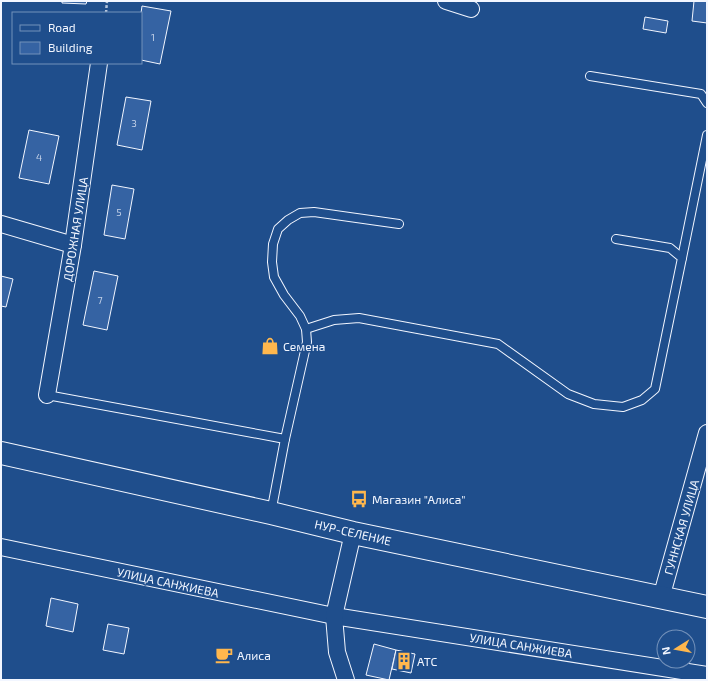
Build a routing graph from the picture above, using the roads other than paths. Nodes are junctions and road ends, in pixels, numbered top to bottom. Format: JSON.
{"nodes":[{"id":1,"x":446,"y":1,"type":"edge"},
{"id":2,"x":472,"y":9,"type":"dead end"},
{"id":3,"x":99,"y":64,"type":"edge"},
{"id":4,"x":590,"y":76,"type":"dead end"},
{"id":5,"x":707,"y":103,"type":"edge"},
{"id":6,"x":707,"y":135,"type":"edge"},
{"id":7,"x":1,"y":224,"type":"edge"},
{"id":8,"x":399,"y":224,"type":"dead end"},
{"id":9,"x":616,"y":239,"type":"dead end"},
{"id":10,"x":73,"y":245,"type":"junction"},
{"id":11,"x":682,"y":258,"type":"junction"},
{"id":12,"x":306,"y":329,"type":"junction"},
{"id":13,"x":47,"y":395,"type":"joint"},
{"id":14,"x":707,"y":433,"type":"edge"},
{"id":15,"x":285,"y":439,"type":"junction"},
{"id":16,"x":1,"y":453,"type":"edge"},
{"id":17,"x":271,"y":513,"type":"junction"},
{"id":18,"x":353,"y":533,"type":"junction"},
{"id":19,"x":1,"y":547,"type":"edge"},
{"id":20,"x":661,"y":598,"type":"junction"},
{"id":21,"x":707,"y":607,"type":"edge"},
{"id":22,"x":334,"y":616,"type":"junction"},
{"id":23,"x":707,"y":674,"type":"edge"},
{"id":24,"x":346,"y":680,"type":"edge"}],
"edges":[{"from":1,"to":2,"type":"street"},
{"from":3,"to":10,"type":"street","name":"ДОРОЖНАЯ УЛИЦА"},
{"from":4,"to":5,"type":"lane"},
{"from":6,"to":11,"type":"lane"},
{"from":7,"to":10,"type":"street"},
{"from":8,"to":12,"type":"lane"},
{"from":9,"to":11,"type":"lane"},
{"from":10,"to":13,"type":"street","name":"ДОРОЖНАЯ УЛИЦА"},
{"from":11,"to":12,"type":"lane"},
{"from":12,"to":15,"type":"lane"},
{"from":13,"to":15,"type":"lane"},
{"from":14,"to":20,"type":"street","name":"ГУННСКАЯ УЛИЦА"},
{"from":15,"to":17,"type":"lane"},
{"from":16,"to":17,"type":"highway","name":"НУР-СЕЛЕНИЕ"},
{"from":17,"to":18,"type":"highway","name":"НУР-СЕЛЕНИЕ"},
{"from":18,"to":20,"type":"highway","name":"НУР-СЕЛЕНИЕ"},
{"from":18,"to":22,"type":"street"},
{"from":19,"to":22,"type":"street","name":"УЛИЦА САНЖИЕВА"},
{"from":20,"to":21,"type":"highway","name":"НУР-СЕЛЕНИЕ"},
{"from":22,"to":23,"type":"street","name":"УЛИЦА САНЖИЕВА"},
{"from":22,"to":24,"type":"street"}]}
